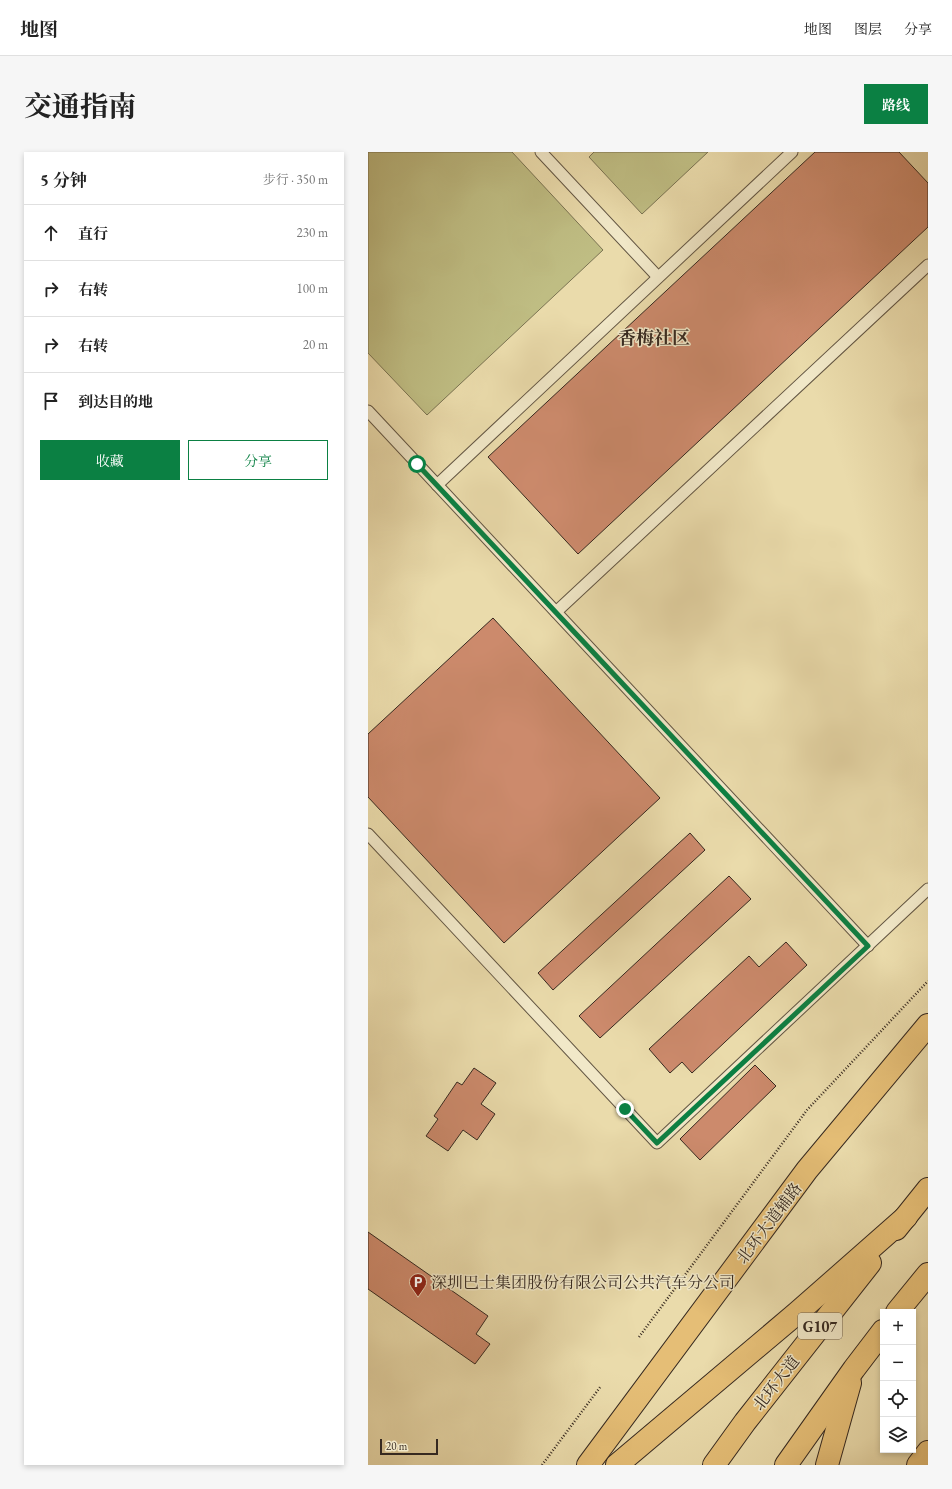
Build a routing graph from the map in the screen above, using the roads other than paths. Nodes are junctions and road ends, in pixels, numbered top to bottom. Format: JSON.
{"nodes":[{"id":1,"x":541,"y":152,"type":"edge"},
{"id":2,"x":792,"y":152,"type":"edge"},
{"id":3,"x":928,"y":265,"type":"edge"},
{"id":4,"x":658,"y":277,"type":"junction"},
{"id":5,"x":368,"y":411,"type":"edge"},
{"id":6,"x":437,"y":485,"type":"junction"},
{"id":7,"x":556,"y":612,"type":"junction"},
{"id":8,"x":368,"y":834,"type":"edge"},
{"id":9,"x":928,"y":889,"type":"edge"},
{"id":10,"x":868,"y":946,"type":"junction"},
{"id":11,"x":928,"y":1025,"type":"edge"},
{"id":12,"x":928,"y":1189,"type":"edge"},
{"id":13,"x":906,"y":1217,"type":"junction"},
{"id":14,"x":928,"y":1274,"type":"edge"},
{"id":15,"x":928,"y":1293,"type":"edge"},
{"id":16,"x":901,"y":1309,"type":"edge"},
{"id":17,"x":904,"y":1309,"type":"edge"},
{"id":18,"x":880,"y":1335,"type":"edge"},
{"id":19,"x":854,"y":1369,"type":"junction"},
{"id":20,"x":928,"y":1452,"type":"edge"},
{"id":21,"x":588,"y":1465,"type":"edge"},
{"id":22,"x":617,"y":1465,"type":"edge"},
{"id":23,"x":714,"y":1465,"type":"edge"},
{"id":24,"x":786,"y":1465,"type":"edge"},
{"id":25,"x":826,"y":1465,"type":"edge"},
{"id":26,"x":918,"y":1465,"type":"edge"}],
"edges":[{"from":1,"to":4,"type":"lane"},
{"from":2,"to":4,"type":"lane"},
{"from":3,"to":7,"type":"lane"},
{"from":4,"to":6,"type":"lane"},
{"from":5,"to":6,"type":"lane"},
{"from":6,"to":7,"type":"lane"},
{"from":7,"to":10,"type":"lane"},
{"from":8,"to":10,"type":"lane"},
{"from":9,"to":10,"type":"lane"},
{"from":11,"to":21,"type":"main road","name":"北环大道辅路"},
{"from":12,"to":13,"type":"main road","name":"北环大道","number":"G107"},
{"from":13,"to":22,"type":"main road"},
{"from":13,"to":23,"type":"main road","name":"北环大道","number":"G107"},
{"from":14,"to":16,"type":"main road"},
{"from":15,"to":17,"type":"main road"},
{"from":18,"to":19,"type":"main road"},
{"from":19,"to":24,"type":"main road"},
{"from":19,"to":25,"type":"main road"},
{"from":20,"to":26,"type":"main road"}]}
